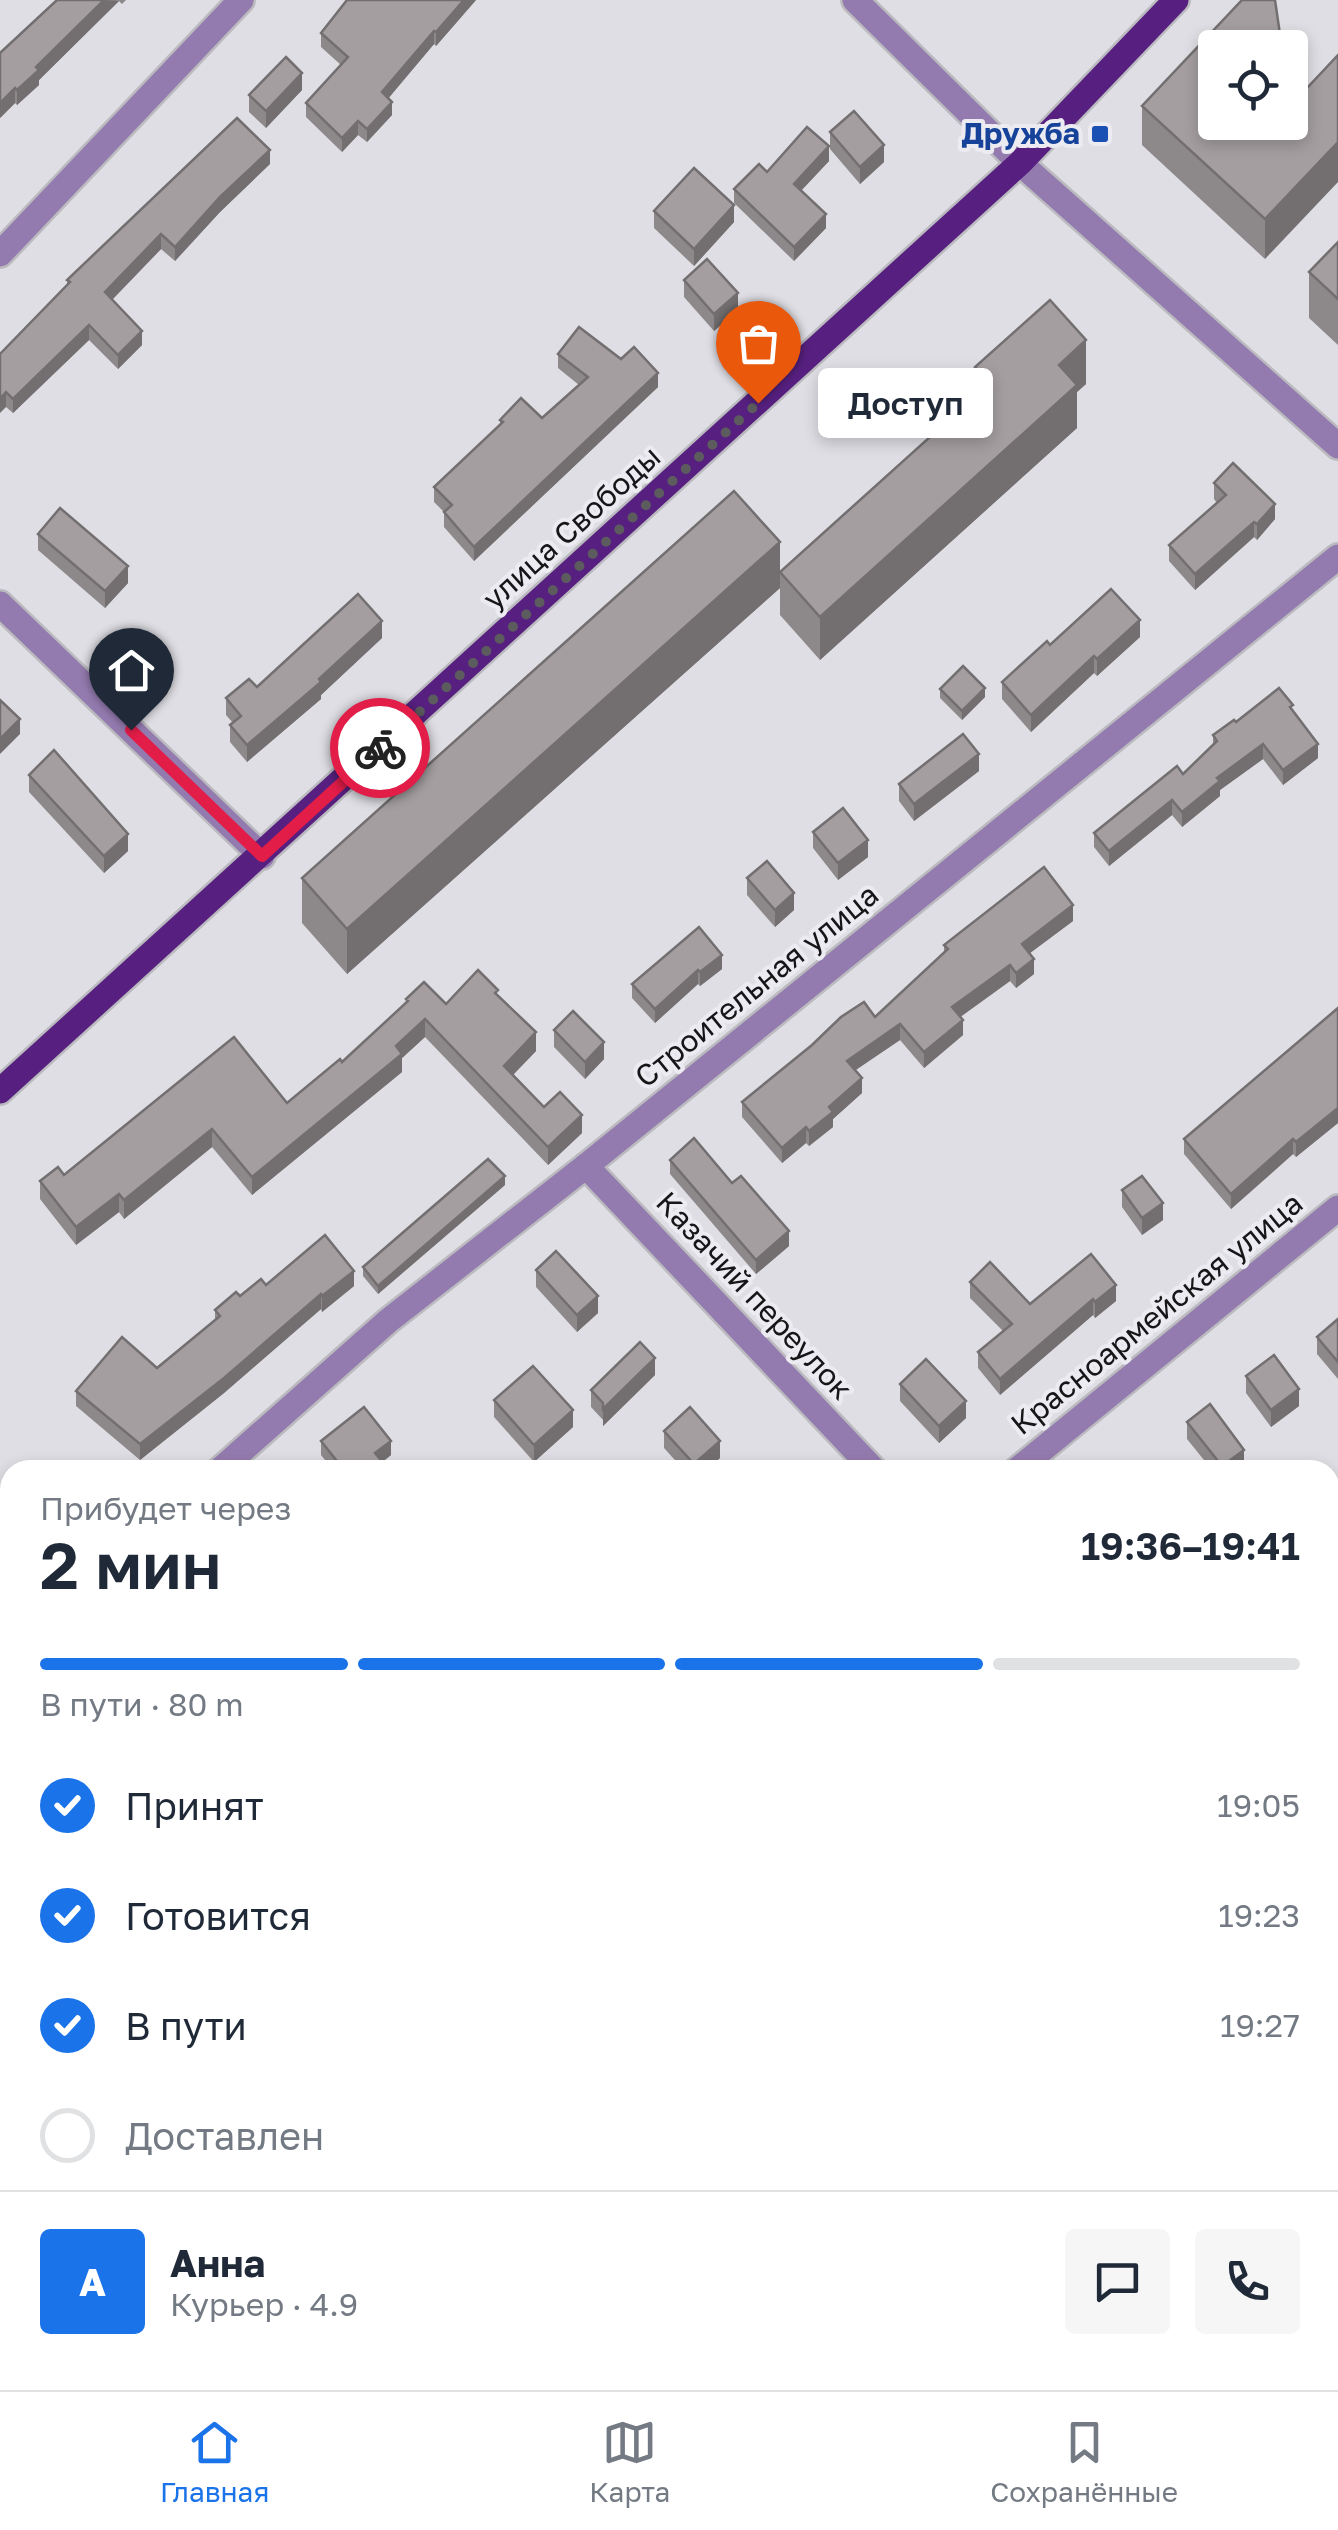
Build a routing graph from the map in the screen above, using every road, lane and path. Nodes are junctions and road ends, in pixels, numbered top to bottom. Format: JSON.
{"nodes":[{"id":1,"x":241,"y":0,"type":"edge"},
{"id":2,"x":855,"y":0,"type":"edge"},
{"id":3,"x":1176,"y":0,"type":"edge"},
{"id":4,"x":1020,"y":163,"type":"junction"},
{"id":5,"x":0,"y":254,"type":"edge"},
{"id":6,"x":1338,"y":446,"type":"edge"},
{"id":7,"x":1338,"y":557,"type":"edge"},
{"id":8,"x":0,"y":604,"type":"edge"},
{"id":9,"x":262,"y":856,"type":"junction"},
{"id":10,"x":0,"y":1091,"type":"edge"},
{"id":11,"x":586,"y":1166,"type":"junction"},
{"id":12,"x":1338,"y":1208,"type":"edge"},
{"id":13,"x":231,"y":1460,"type":"edge"},
{"id":14,"x":865,"y":1460,"type":"edge"},
{"id":15,"x":1030,"y":1460,"type":"edge"}],
"edges":[{"from":1,"to":5,"type":"street"},
{"from":2,"to":4,"type":"street"},
{"from":3,"to":4,"type":"main road","name":"улица Свободы"},
{"from":4,"to":6,"type":"street"},
{"from":4,"to":9,"type":"main road","name":"улица Свободы"},
{"from":7,"to":11,"type":"street","name":"Строительная улица"},
{"from":8,"to":9,"type":"street"},
{"from":9,"to":10,"type":"main road","name":"улица Свободы"},
{"from":11,"to":13,"type":"street","name":"Строительная улица"},
{"from":11,"to":14,"type":"street","name":"Казачий переулок"},
{"from":12,"to":15,"type":"street","name":"Красноармейская улица"}]}
